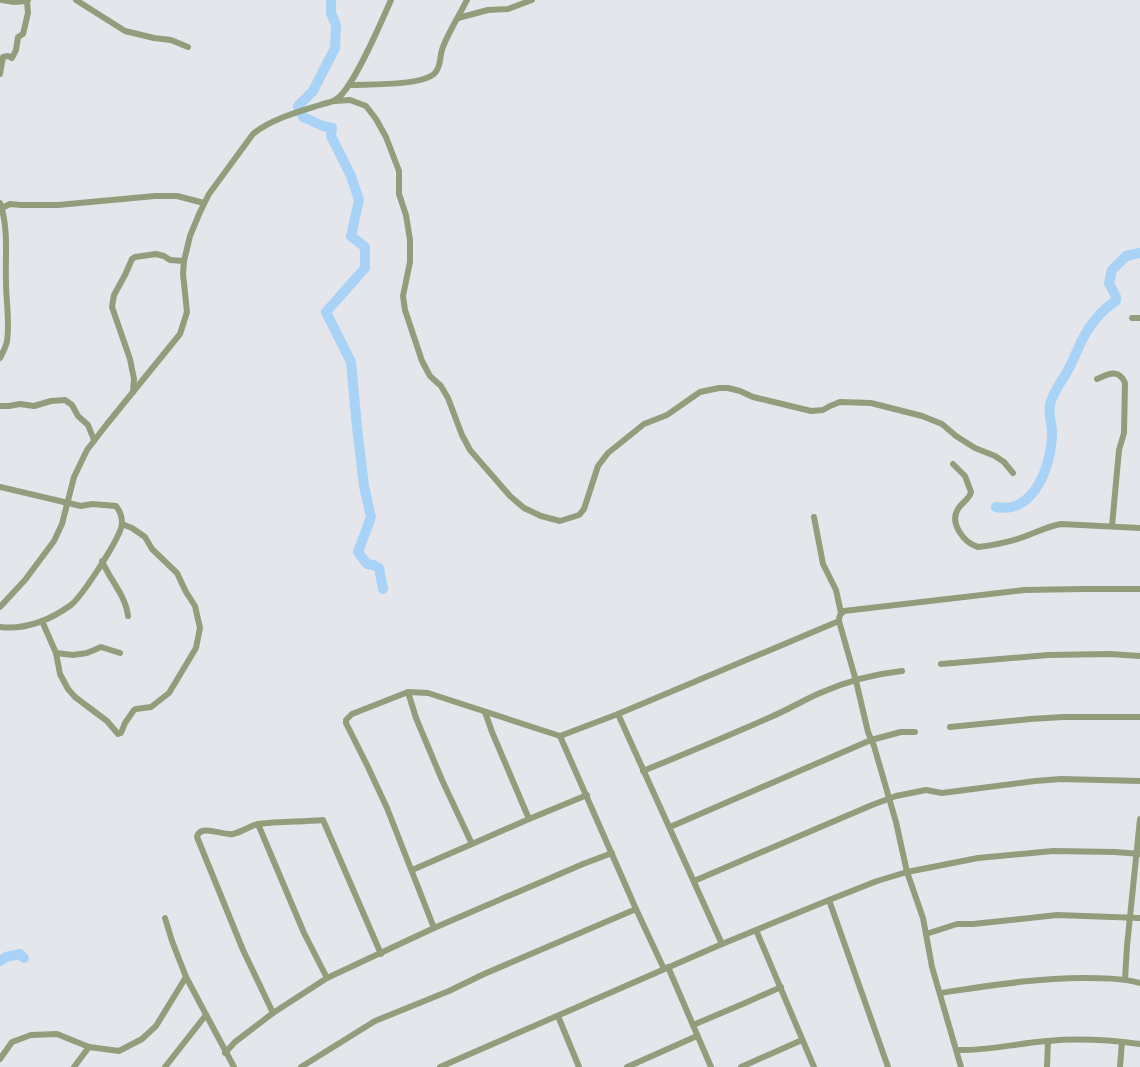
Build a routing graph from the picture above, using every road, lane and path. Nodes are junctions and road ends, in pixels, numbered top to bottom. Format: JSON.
{"nodes":[{"id":1,"x":2,"y":0,"type":"edge"},
{"id":2,"x":76,"y":0,"type":"edge"},
{"id":3,"x":392,"y":0,"type":"edge"},
{"id":4,"x":467,"y":0,"type":"edge"},
{"id":5,"x":532,"y":0,"type":"edge"},
{"id":6,"x":27,"y":1,"type":"edge"},
{"id":7,"x":458,"y":18,"type":"junction"},
{"id":8,"x":188,"y":46,"type":"dead end"},
{"id":9,"x":0,"y":74,"type":"edge"},
{"id":10,"x":350,"y":85,"type":"junction"},
{"id":11,"x":334,"y":101,"type":"junction"},
{"id":12,"x":204,"y":203,"type":"junction"},
{"id":13,"x":1,"y":205,"type":"edge"},
{"id":14,"x":184,"y":262,"type":"junction"},
{"id":15,"x":3,"y":281,"type":"edge"},
{"id":16,"x":1132,"y":318,"type":"dead end"},
{"id":17,"x":1140,"y":318,"type":"edge"},
{"id":18,"x":0,"y":358,"type":"edge"},
{"id":19,"x":1097,"y":379,"type":"dead end"},
{"id":20,"x":133,"y":392,"type":"junction"},
{"id":21,"x":0,"y":406,"type":"edge"},
{"id":22,"x":94,"y":440,"type":"junction"},
{"id":23,"x":953,"y":464,"type":"dead end"},
{"id":24,"x":1013,"y":473,"type":"dead end"},
{"id":25,"x":0,"y":487,"type":"edge"},
{"id":26,"x":67,"y":502,"type":"junction"},
{"id":27,"x":814,"y":517,"type":"dead end"},
{"id":28,"x":122,"y":524,"type":"junction"},
{"id":29,"x":1112,"y":526,"type":"junction"},
{"id":30,"x":1140,"y":528,"type":"edge"},
{"id":31,"x":102,"y":561,"type":"junction"},
{"id":32,"x":1140,"y":589,"type":"edge"},
{"id":33,"x":1,"y":605,"type":"edge"},
{"id":34,"x":841,"y":613,"type":"junction"},
{"id":35,"x":128,"y":616,"type":"dead end"},
{"id":36,"x":42,"y":621,"type":"junction"},
{"id":37,"x":838,"y":621,"type":"junction"},
{"id":38,"x":0,"y":627,"type":"edge"},
{"id":39,"x":56,"y":653,"type":"junction"},
{"id":40,"x":120,"y":653,"type":"dead end"},
{"id":41,"x":1140,"y":656,"type":"edge"},
{"id":42,"x":941,"y":664,"type":"dead end"},
{"id":43,"x":902,"y":671,"type":"dead end"},
{"id":44,"x":856,"y":681,"type":"junction"},
{"id":45,"x":408,"y":692,"type":"junction"},
{"id":46,"x":485,"y":712,"type":"junction"},
{"id":47,"x":618,"y":714,"type":"junction"},
{"id":48,"x":1140,"y":717,"type":"edge"},
{"id":49,"x":950,"y":727,"type":"dead end"},
{"id":50,"x":915,"y":732,"type":"dead end"},
{"id":51,"x":560,"y":736,"type":"junction"},
{"id":52,"x":871,"y":740,"type":"junction"},
{"id":53,"x":643,"y":770,"type":"junction"},
{"id":54,"x":1140,"y":781,"type":"edge"},
{"id":55,"x":587,"y":796,"type":"junction"},
{"id":56,"x":889,"y":799,"type":"junction"},
{"id":57,"x":529,"y":819,"type":"junction"},
{"id":58,"x":1140,"y":819,"type":"edge"},
{"id":59,"x":258,"y":824,"type":"junction"},
{"id":60,"x":670,"y":827,"type":"junction"},
{"id":61,"x":472,"y":844,"type":"junction"},
{"id":62,"x":612,"y":853,"type":"junction"},
{"id":63,"x":1139,"y":854,"type":"edge"},
{"id":64,"x":412,"y":870,"type":"junction"},
{"id":65,"x":907,"y":872,"type":"junction"},
{"id":66,"x":694,"y":881,"type":"junction"},
{"id":67,"x":829,"y":900,"type":"junction"},
{"id":68,"x":636,"y":909,"type":"junction"},
{"id":69,"x":1130,"y":917,"type":"junction"},
{"id":70,"x":165,"y":918,"type":"dead end"},
{"id":71,"x":1140,"y":918,"type":"edge"},
{"id":72,"x":434,"y":928,"type":"junction"},
{"id":73,"x":756,"y":930,"type":"junction"},
{"id":74,"x":926,"y":934,"type":"junction"},
{"id":75,"x":722,"y":944,"type":"junction"},
{"id":76,"x":381,"y":954,"type":"junction"},
{"id":77,"x":666,"y":968,"type":"junction"},
{"id":78,"x":186,"y":977,"type":"junction"},
{"id":79,"x":327,"y":978,"type":"junction"},
{"id":80,"x":1125,"y":979,"type":"junction"},
{"id":81,"x":1140,"y":983,"type":"edge"},
{"id":82,"x":781,"y":987,"type":"junction"},
{"id":83,"x":940,"y":993,"type":"junction"},
{"id":84,"x":273,"y":1013,"type":"junction"},
{"id":85,"x":206,"y":1015,"type":"junction"},
{"id":86,"x":558,"y":1016,"type":"junction"},
{"id":87,"x":693,"y":1025,"type":"junction"},
{"id":88,"x":697,"y":1036,"type":"junction"},
{"id":89,"x":802,"y":1040,"type":"junction"},
{"id":90,"x":1048,"y":1041,"type":"junction"},
{"id":91,"x":1122,"y":1042,"type":"junction"},
{"id":92,"x":1140,"y":1044,"type":"edge"},
{"id":93,"x":89,"y":1047,"type":"junction"},
{"id":94,"x":957,"y":1050,"type":"junction"},
{"id":95,"x":225,"y":1053,"type":"junction"},
{"id":96,"x":0,"y":1059,"type":"edge"},
{"id":97,"x":449,"y":1065,"type":"edge"},
{"id":98,"x":74,"y":1067,"type":"edge"},
{"id":99,"x":165,"y":1067,"type":"edge"},
{"id":100,"x":234,"y":1067,"type":"edge"},
{"id":101,"x":301,"y":1067,"type":"edge"},
{"id":102,"x":440,"y":1067,"type":"edge"},
{"id":103,"x":579,"y":1067,"type":"edge"},
{"id":104,"x":627,"y":1067,"type":"edge"},
{"id":105,"x":711,"y":1067,"type":"edge"},
{"id":106,"x":741,"y":1067,"type":"edge"},
{"id":107,"x":814,"y":1067,"type":"edge"},
{"id":108,"x":888,"y":1067,"type":"edge"},
{"id":109,"x":961,"y":1067,"type":"edge"},
{"id":110,"x":1046,"y":1067,"type":"edge"},
{"id":111,"x":1120,"y":1067,"type":"edge"}],
"edges":[{"from":1,"to":6,"type":"street"},
{"from":2,"to":8,"type":"street"},
{"from":3,"to":10,"type":"street"},
{"from":4,"to":7,"type":"street"},
{"from":5,"to":7,"type":"street"},
{"from":6,"to":9,"type":"street"},
{"from":7,"to":10,"type":"street"},
{"from":10,"to":11,"type":"street"},
{"from":11,"to":12,"type":"street"},
{"from":11,"to":24,"type":"street"},
{"from":12,"to":13,"type":"street"},
{"from":12,"to":14,"type":"street"},
{"from":13,"to":15,"type":"street"},
{"from":14,"to":20,"type":"street"},
{"from":14,"to":20,"type":"street"},
{"from":15,"to":18,"type":"street"},
{"from":16,"to":17,"type":"street"},
{"from":19,"to":29,"type":"street"},
{"from":20,"to":22,"type":"street"},
{"from":21,"to":22,"type":"street"},
{"from":22,"to":26,"type":"street"},
{"from":23,"to":29,"type":"street"},
{"from":25,"to":26,"type":"street"},
{"from":26,"to":28,"type":"street"},
{"from":26,"to":33,"type":"street"},
{"from":27,"to":34,"type":"street"},
{"from":28,"to":31,"type":"street"},
{"from":28,"to":39,"type":"street"},
{"from":29,"to":30,"type":"street"},
{"from":31,"to":35,"type":"street"},
{"from":31,"to":36,"type":"street"},
{"from":32,"to":34,"type":"street"},
{"from":34,"to":37,"type":"street"},
{"from":36,"to":38,"type":"street"},
{"from":36,"to":39,"type":"street"},
{"from":37,"to":44,"type":"street"},
{"from":37,"to":47,"type":"street"},
{"from":39,"to":40,"type":"street"},
{"from":41,"to":42,"type":"street"},
{"from":43,"to":44,"type":"street"},
{"from":44,"to":52,"type":"street"},
{"from":44,"to":53,"type":"street"},
{"from":45,"to":46,"type":"street"},
{"from":45,"to":61,"type":"street"},
{"from":45,"to":64,"type":"street"},
{"from":46,"to":51,"type":"street"},
{"from":46,"to":57,"type":"street"},
{"from":47,"to":51,"type":"street"},
{"from":47,"to":53,"type":"street"},
{"from":48,"to":49,"type":"street"},
{"from":50,"to":52,"type":"street"},
{"from":51,"to":55,"type":"street"},
{"from":52,"to":56,"type":"street"},
{"from":52,"to":60,"type":"street"},
{"from":53,"to":60,"type":"street"},
{"from":54,"to":56,"type":"street"},
{"from":55,"to":57,"type":"street"},
{"from":55,"to":62,"type":"street"},
{"from":56,"to":65,"type":"street"},
{"from":56,"to":66,"type":"street"},
{"from":57,"to":61,"type":"street"},
{"from":58,"to":63,"type":"street"},
{"from":59,"to":76,"type":"street"},
{"from":59,"to":79,"type":"street"},
{"from":59,"to":84,"type":"street"},
{"from":60,"to":66,"type":"street"},
{"from":61,"to":64,"type":"street"},
{"from":62,"to":68,"type":"street"},
{"from":62,"to":72,"type":"street"},
{"from":63,"to":65,"type":"street"},
{"from":63,"to":69,"type":"street"},
{"from":64,"to":72,"type":"street"},
{"from":65,"to":67,"type":"street"},
{"from":65,"to":74,"type":"street"},
{"from":66,"to":75,"type":"street"},
{"from":67,"to":73,"type":"street"},
{"from":67,"to":108,"type":"street"},
{"from":68,"to":77,"type":"street"},
{"from":68,"to":101,"type":"street"},
{"from":69,"to":71,"type":"street"},
{"from":69,"to":74,"type":"street"},
{"from":69,"to":80,"type":"street"},
{"from":70,"to":78,"type":"street"},
{"from":72,"to":76,"type":"street"},
{"from":73,"to":75,"type":"street"},
{"from":73,"to":82,"type":"street"},
{"from":74,"to":83,"type":"street"},
{"from":75,"to":77,"type":"street"},
{"from":76,"to":79,"type":"street"},
{"from":77,"to":86,"type":"street"},
{"from":77,"to":87,"type":"street"},
{"from":78,"to":85,"type":"street"},
{"from":78,"to":93,"type":"street"},
{"from":79,"to":84,"type":"street"},
{"from":80,"to":81,"type":"street"},
{"from":80,"to":83,"type":"street"},
{"from":82,"to":87,"type":"street"},
{"from":82,"to":89,"type":"street"},
{"from":83,"to":94,"type":"street"},
{"from":84,"to":95,"type":"street"},
{"from":85,"to":95,"type":"street"},
{"from":85,"to":99,"type":"street"},
{"from":86,"to":97,"type":"street"},
{"from":86,"to":103,"type":"street"},
{"from":87,"to":88,"type":"street"},
{"from":88,"to":104,"type":"street"},
{"from":88,"to":105,"type":"street"},
{"from":89,"to":106,"type":"street"},
{"from":89,"to":107,"type":"street"},
{"from":90,"to":91,"type":"street"},
{"from":90,"to":94,"type":"street"},
{"from":90,"to":110,"type":"street"},
{"from":91,"to":92,"type":"street"},
{"from":91,"to":111,"type":"street"},
{"from":93,"to":96,"type":"street"},
{"from":93,"to":98,"type":"street"},
{"from":94,"to":109,"type":"street"},
{"from":95,"to":100,"type":"street"},
{"from":97,"to":102,"type":"street"}]}
